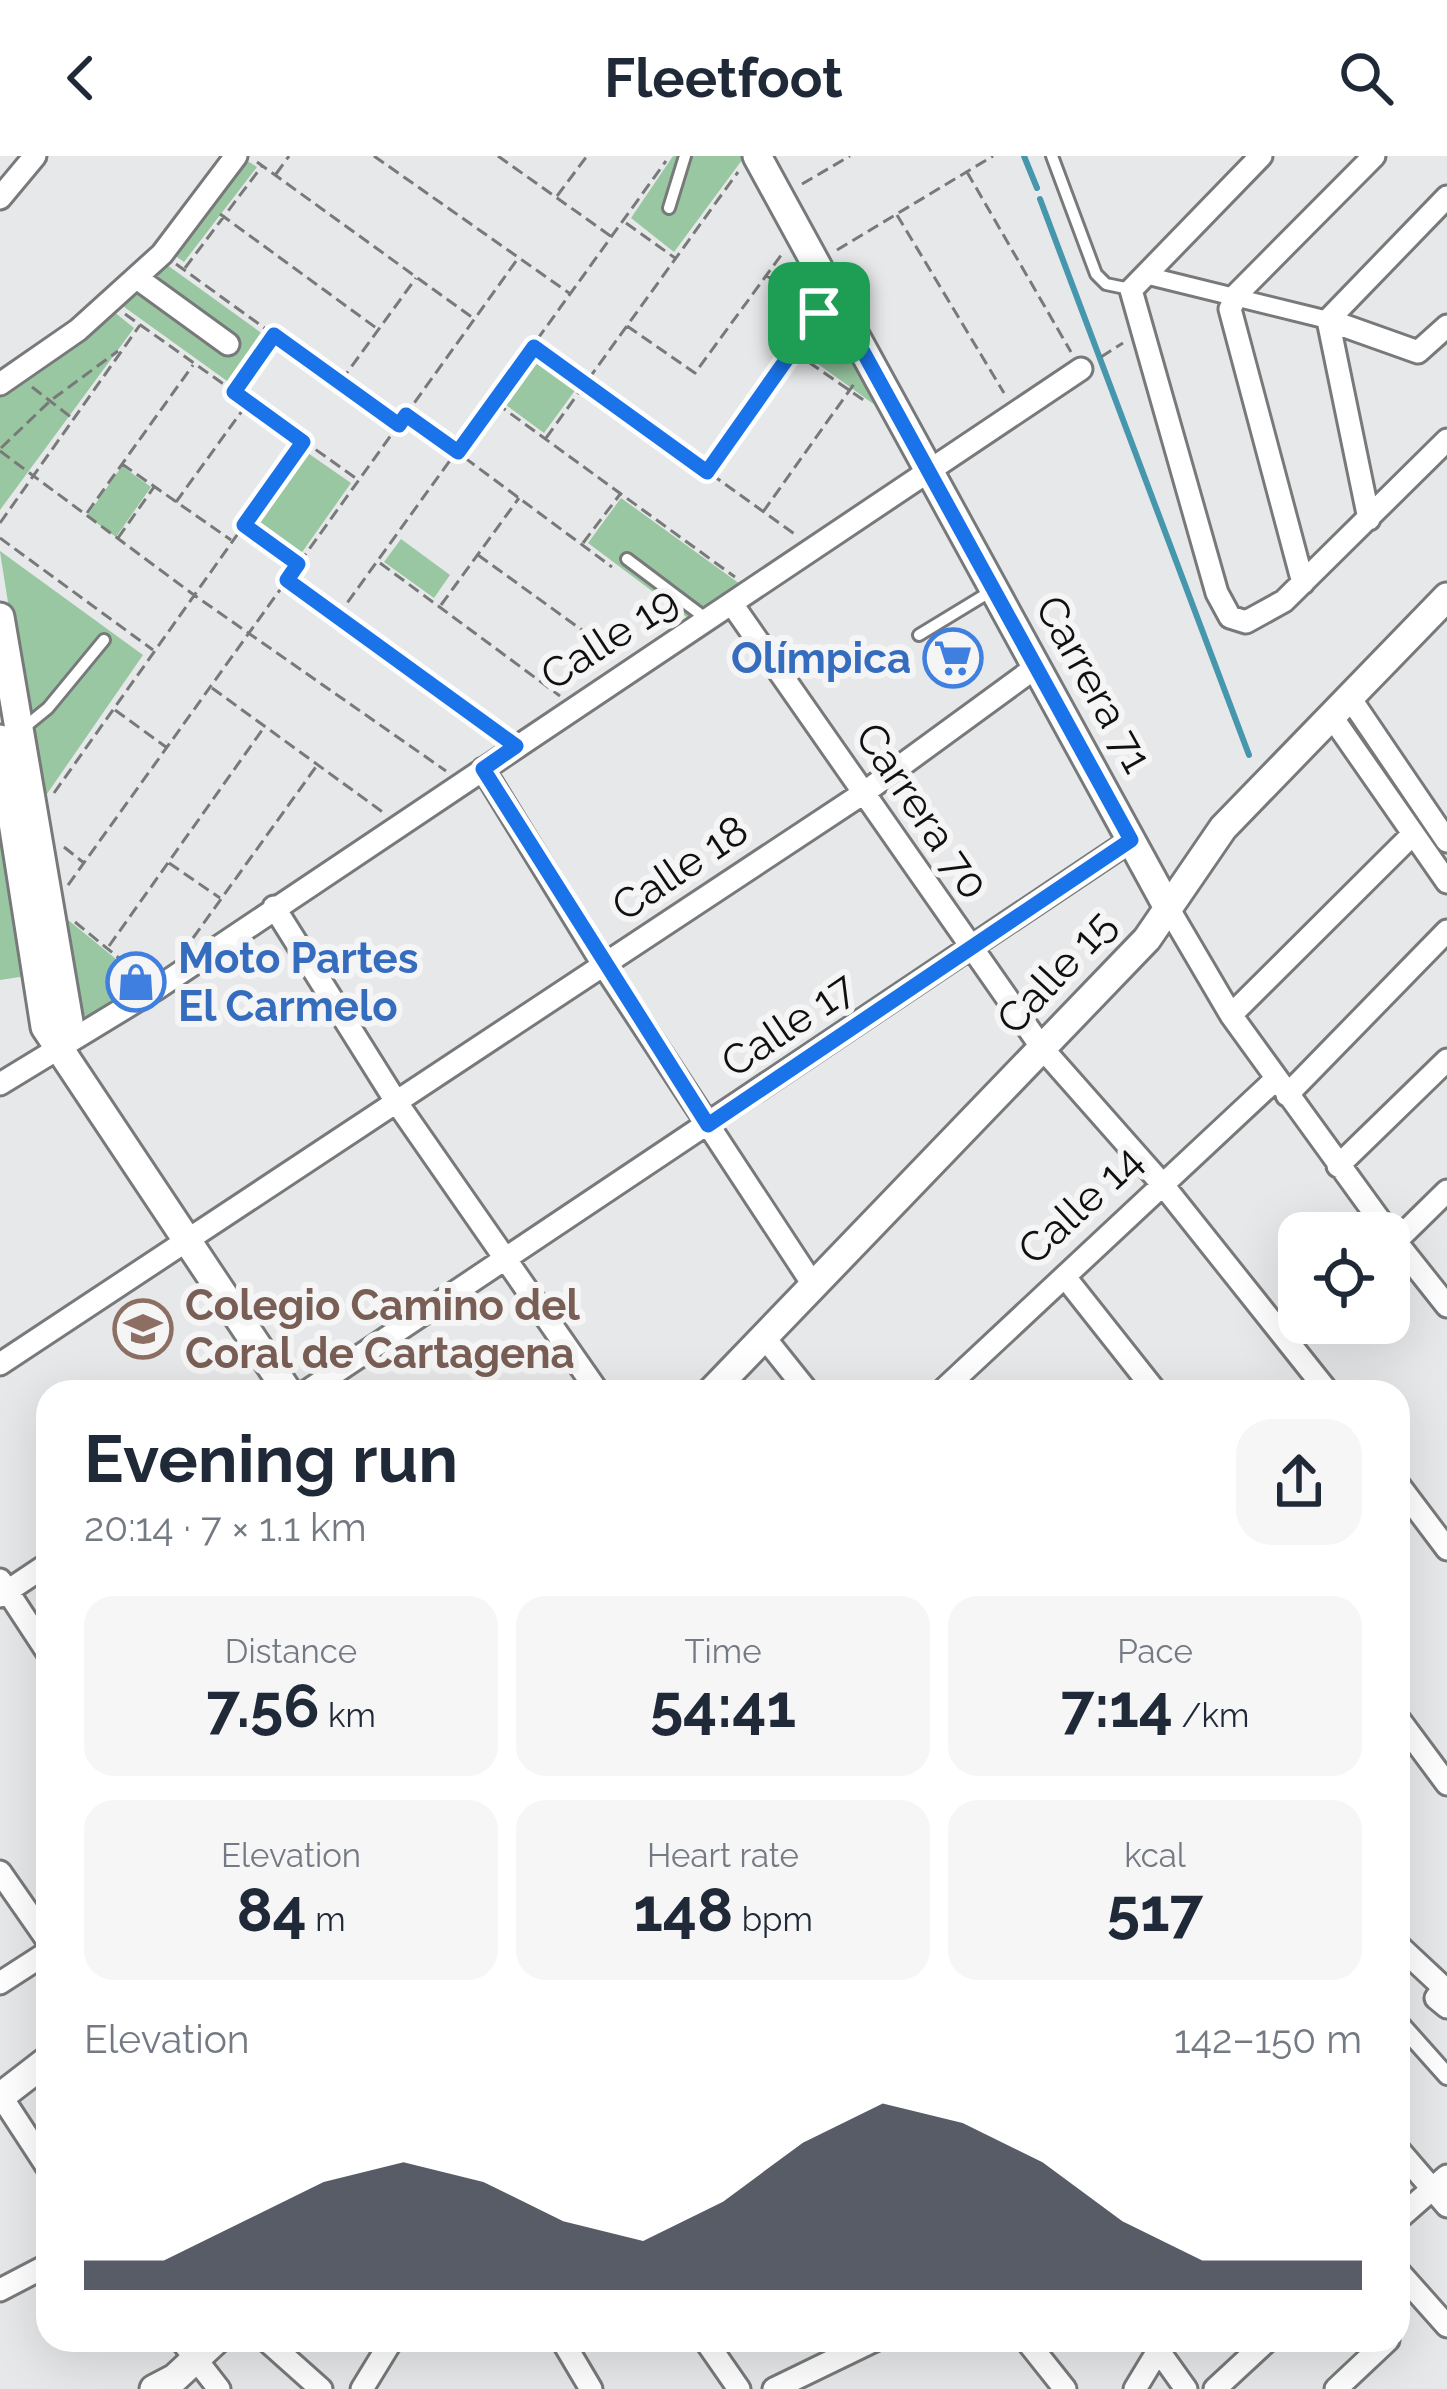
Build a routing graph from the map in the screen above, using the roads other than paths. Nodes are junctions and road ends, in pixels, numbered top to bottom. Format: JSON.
{"nodes":[{"id":1,"x":35,"y":156,"type":"edge"},
{"id":2,"x":236,"y":156,"type":"edge"},
{"id":3,"x":685,"y":156,"type":"edge"},
{"id":4,"x":753,"y":156,"type":"edge"},
{"id":5,"x":1052,"y":156,"type":"edge"},
{"id":6,"x":1262,"y":156,"type":"edge"},
{"id":7,"x":1374,"y":156,"type":"edge"},
{"id":8,"x":1447,"y":197,"type":"edge"},
{"id":9,"x":0,"y":198,"type":"edge"},
{"id":10,"x":669,"y":208,"type":"dead end"},
{"id":11,"x":137,"y":278,"type":"junction"},
{"id":12,"x":1138,"y":283,"type":"junction"},
{"id":13,"x":1237,"y":293,"type":"junction"},
{"id":14,"x":1328,"y":320,"type":"junction"},
{"id":15,"x":1447,"y":326,"type":"edge"},
{"id":16,"x":228,"y":344,"type":"dead end"},
{"id":17,"x":1074,"y":367,"type":"road end"},
{"id":18,"x":7,"y":379,"type":"edge"},
{"id":19,"x":1447,"y":440,"type":"edge"},
{"id":20,"x":931,"y":474,"type":"junction"},
{"id":21,"x":1369,"y":519,"type":"junction"},
{"id":22,"x":627,"y":559,"type":"dead end"},
{"id":23,"x":1303,"y":583,"type":"junction"},
{"id":24,"x":994,"y":589,"type":"junction"},
{"id":25,"x":1447,"y":597,"type":"edge"},
{"id":26,"x":732,"y":604,"type":"junction"},
{"id":27,"x":0,"y":617,"type":"edge"},
{"id":28,"x":708,"y":620,"type":"junction"},
{"id":29,"x":919,"y":635,"type":"dead end"},
{"id":30,"x":104,"y":640,"type":"dead end"},
{"id":31,"x":1036,"y":667,"type":"junction"},
{"id":32,"x":1341,"y":707,"type":"junction"},
{"id":33,"x":9,"y":735,"type":"edge"},
{"id":34,"x":483,"y":769,"type":"junction"},
{"id":35,"x":865,"y":792,"type":"junction"},
{"id":36,"x":1440,"y":814,"type":"edge"},
{"id":37,"x":1413,"y":833,"type":"junction"},
{"id":38,"x":1131,"y":840,"type":"junction"},
{"id":39,"x":1447,"y":841,"type":"edge"},
{"id":40,"x":1447,"y":882,"type":"edge"},
{"id":41,"x":1167,"y":906,"type":"junction"},
{"id":42,"x":274,"y":908,"type":"junction"},
{"id":43,"x":1447,"y":931,"type":"edge"},
{"id":44,"x":969,"y":951,"type":"junction"},
{"id":45,"x":604,"y":965,"type":"junction"},
{"id":46,"x":1231,"y":1015,"type":"junction"},
{"id":47,"x":62,"y":1045,"type":"junction"},
{"id":48,"x":1042,"y":1048,"type":"junction"},
{"id":49,"x":1447,"y":1060,"type":"edge"},
{"id":50,"x":0,"y":1084,"type":"edge"},
{"id":51,"x":1281,"y":1087,"type":"junction"},
{"id":52,"x":397,"y":1102,"type":"junction"},
{"id":53,"x":708,"y":1125,"type":"junction"},
{"id":54,"x":1338,"y":1166,"type":"junction"},
{"id":55,"x":1163,"y":1185,"type":"junction"},
{"id":56,"x":1447,"y":1191,"type":"edge"},
{"id":57,"x":1373,"y":1212,"type":"edge"},
{"id":58,"x":1410,"y":1221,"type":"edge"},
{"id":59,"x":187,"y":1238,"type":"junction"},
{"id":60,"x":1410,"y":1260,"type":"edge"},
{"id":61,"x":503,"y":1261,"type":"junction"},
{"id":62,"x":1064,"y":1276,"type":"junction"},
{"id":63,"x":814,"y":1286,"type":"junction"},
{"id":64,"x":1447,"y":1306,"type":"edge"},
{"id":65,"x":764,"y":1337,"type":"junction"},
{"id":66,"x":0,"y":1364,"type":"edge"},
{"id":67,"x":280,"y":1380,"type":"edge"},
{"id":68,"x":324,"y":1380,"type":"edge"},
{"id":69,"x":589,"y":1380,"type":"edge"},
{"id":70,"x":723,"y":1380,"type":"edge"},
{"id":71,"x":798,"y":1380,"type":"edge"},
{"id":72,"x":954,"y":1380,"type":"edge"},
{"id":73,"x":1146,"y":1380,"type":"edge"},
{"id":74,"x":1318,"y":1380,"type":"edge"},
{"id":75,"x":1410,"y":1500,"type":"edge"},
{"id":76,"x":1447,"y":1549,"type":"edge"},
{"id":77,"x":36,"y":1571,"type":"edge"},
{"id":78,"x":2,"y":1589,"type":"edge"},
{"id":79,"x":36,"y":1636,"type":"edge"},
{"id":80,"x":1410,"y":1734,"type":"edge"},
{"id":81,"x":1446,"y":1782,"type":"edge"},
{"id":82,"x":0,"y":1872,"type":"edge"},
{"id":83,"x":36,"y":1924,"type":"edge"},
{"id":84,"x":1410,"y":1957,"type":"edge"},
{"id":85,"x":36,"y":1960,"type":"edge"},
{"id":86,"x":0,"y":1983,"type":"edge"},
{"id":87,"x":1447,"y":2007,"type":"edge"},
{"id":88,"x":1410,"y":2034,"type":"edge"},
{"id":89,"x":36,"y":2069,"type":"edge"},
{"id":90,"x":1447,"y":2076,"type":"edge"},
{"id":91,"x":1,"y":2096,"type":"edge"},
{"id":92,"x":36,"y":2150,"type":"edge"},
{"id":93,"x":1410,"y":2160,"type":"edge"},
{"id":94,"x":1442,"y":2190,"type":"edge"},
{"id":95,"x":1410,"y":2211,"type":"edge"},
{"id":96,"x":36,"y":2271,"type":"edge"},
{"id":97,"x":1410,"y":2284,"type":"edge"},
{"id":98,"x":0,"y":2290,"type":"edge"},
{"id":99,"x":1447,"y":2326,"type":"edge"},
{"id":100,"x":193,"y":2352,"type":"edge"},
{"id":101,"x":202,"y":2352,"type":"edge"},
{"id":102,"x":279,"y":2352,"type":"edge"},
{"id":103,"x":385,"y":2352,"type":"edge"},
{"id":104,"x":569,"y":2352,"type":"edge"},
{"id":105,"x":713,"y":2352,"type":"edge"},
{"id":106,"x":850,"y":2352,"type":"edge"},
{"id":107,"x":1036,"y":2352,"type":"edge"},
{"id":108,"x":1152,"y":2352,"type":"edge"},
{"id":109,"x":1160,"y":2352,"type":"edge"},
{"id":110,"x":1255,"y":2352,"type":"edge"},
{"id":111,"x":1375,"y":2352,"type":"edge"},
{"id":112,"x":154,"y":2389,"type":"edge"},
{"id":113,"x":219,"y":2389,"type":"edge"},
{"id":114,"x":321,"y":2389,"type":"edge"},
{"id":115,"x":362,"y":2389,"type":"edge"},
{"id":116,"x":591,"y":2389,"type":"edge"},
{"id":117,"x":739,"y":2389,"type":"edge"},
{"id":118,"x":774,"y":2389,"type":"edge"},
{"id":119,"x":1065,"y":2389,"type":"edge"},
{"id":120,"x":1135,"y":2389,"type":"edge"},
{"id":121,"x":1186,"y":2389,"type":"edge"},
{"id":122,"x":1216,"y":2389,"type":"edge"},
{"id":123,"x":1336,"y":2389,"type":"edge"}],
"edges":[{"from":1,"to":9,"type":"street"},
{"from":2,"to":11,"type":"street"},
{"from":3,"to":10,"type":"lane"},
{"from":4,"to":20,"type":"street","name":"Carrera 71"},
{"from":5,"to":12,"type":"lane"},
{"from":6,"to":12,"type":"street"},
{"from":7,"to":13,"type":"street"},
{"from":8,"to":14,"type":"street"},
{"from":11,"to":16,"type":"street"},
{"from":11,"to":18,"type":"street"},
{"from":12,"to":13,"type":"street"},
{"from":12,"to":23,"type":"street"},
{"from":13,"to":14,"type":"street"},
{"from":13,"to":23,"type":"street"},
{"from":14,"to":15,"type":"street"},
{"from":14,"to":21,"type":"street"},
{"from":17,"to":20,"type":"street","name":"Calle 19"},
{"from":19,"to":21,"type":"street"},
{"from":20,"to":24,"type":"street","name":"Carrera 71"},
{"from":20,"to":26,"type":"street","name":"Calle 19"},
{"from":21,"to":23,"type":"street"},
{"from":22,"to":28,"type":"lane"},
{"from":24,"to":29,"type":"lane"},
{"from":24,"to":31,"type":"street","name":"Carrera 71"},
{"from":25,"to":32,"type":"street","name":"Calle 15"},
{"from":26,"to":28,"type":"street","name":"Calle 19"},
{"from":26,"to":35,"type":"street","name":"Carrera 70"},
{"from":27,"to":33,"type":"street"},
{"from":28,"to":34,"type":"street","name":"Calle 19"},
{"from":30,"to":33,"type":"lane"},
{"from":31,"to":35,"type":"street","name":"Calle 18"},
{"from":31,"to":38,"type":"street","name":"Carrera 71"},
{"from":32,"to":36,"type":"street"},
{"from":32,"to":37,"type":"street"},
{"from":32,"to":41,"type":"street","name":"Calle 15"},
{"from":33,"to":47,"type":"street"},
{"from":33,"to":47,"type":"street"},
{"from":34,"to":42,"type":"street","name":"Calle 19"},
{"from":34,"to":45,"type":"street"},
{"from":35,"to":44,"type":"street","name":"Carrera 70"},
{"from":35,"to":45,"type":"street","name":"Calle 18"},
{"from":36,"to":39,"type":"street"},
{"from":37,"to":40,"type":"street"},
{"from":37,"to":46,"type":"street"},
{"from":38,"to":41,"type":"street","name":"Carrera 71"},
{"from":38,"to":44,"type":"street","name":"Calle 17"},
{"from":41,"to":46,"type":"street","name":"Carrera 71"},
{"from":41,"to":48,"type":"street","name":"Calle 15"},
{"from":42,"to":47,"type":"street","name":"Calle 19"},
{"from":42,"to":52,"type":"street"},
{"from":43,"to":51,"type":"street","name":"Calle 14"},
{"from":44,"to":48,"type":"street","name":"Carrera 70"},
{"from":44,"to":53,"type":"street","name":"Calle 17"},
{"from":45,"to":52,"type":"street","name":"Calle 18"},
{"from":45,"to":53,"type":"street"},
{"from":46,"to":51,"type":"street","name":"Carrera 71"},
{"from":47,"to":50,"type":"street","name":"Calle 19"},
{"from":47,"to":59,"type":"street"},
{"from":48,"to":55,"type":"street","name":"Carrera 70"},
{"from":48,"to":63,"type":"street","name":"Calle 15"},
{"from":49,"to":54,"type":"street"},
{"from":51,"to":54,"type":"street","name":"Carrera 71"},
{"from":51,"to":55,"type":"street","name":"Calle 14"},
{"from":52,"to":59,"type":"street","name":"Calle 18"},
{"from":52,"to":61,"type":"street"},
{"from":53,"to":61,"type":"street","name":"Calle 17"},
{"from":53,"to":63,"type":"street"},
{"from":54,"to":57,"type":"street","name":"Carrera 71"},
{"from":55,"to":62,"type":"street","name":"Calle 14"},
{"from":55,"to":74,"type":"street","name":"Carrera 70"},
{"from":56,"to":58,"type":"street"},
{"from":59,"to":66,"type":"street","name":"Calle 18"},
{"from":59,"to":67,"type":"street"},
{"from":60,"to":64,"type":"street","name":"Carrera 71"},
{"from":61,"to":68,"type":"street","name":"Calle 17"},
{"from":61,"to":69,"type":"street"},
{"from":62,"to":72,"type":"street","name":"Calle 14"},
{"from":62,"to":73,"type":"street"},
{"from":63,"to":65,"type":"street","name":"Calle 15"},
{"from":65,"to":70,"type":"street","name":"Calle 15"},
{"from":65,"to":71,"type":"street"},
{"from":75,"to":76,"type":"street"},
{"from":77,"to":78,"type":"street"},
{"from":78,"to":79,"type":"street"},
{"from":80,"to":81,"type":"street"},
{"from":82,"to":83,"type":"street"},
{"from":84,"to":87,"type":"street"},
{"from":85,"to":86,"type":"street"},
{"from":88,"to":90,"type":"street"},
{"from":89,"to":91,"type":"street"},
{"from":91,"to":92,"type":"street"},
{"from":93,"to":94,"type":"street"},
{"from":94,"to":95,"type":"street"},
{"from":96,"to":98,"type":"street"},
{"from":97,"to":99,"type":"street"},
{"from":100,"to":112,"type":"street"},
{"from":101,"to":113,"type":"street"},
{"from":102,"to":114,"type":"street"},
{"from":103,"to":115,"type":"street"},
{"from":104,"to":116,"type":"street"},
{"from":105,"to":117,"type":"street"},
{"from":106,"to":118,"type":"street"},
{"from":107,"to":119,"type":"street"},
{"from":108,"to":120,"type":"street"},
{"from":109,"to":121,"type":"street"},
{"from":110,"to":122,"type":"street"},
{"from":111,"to":123,"type":"street"}]}
